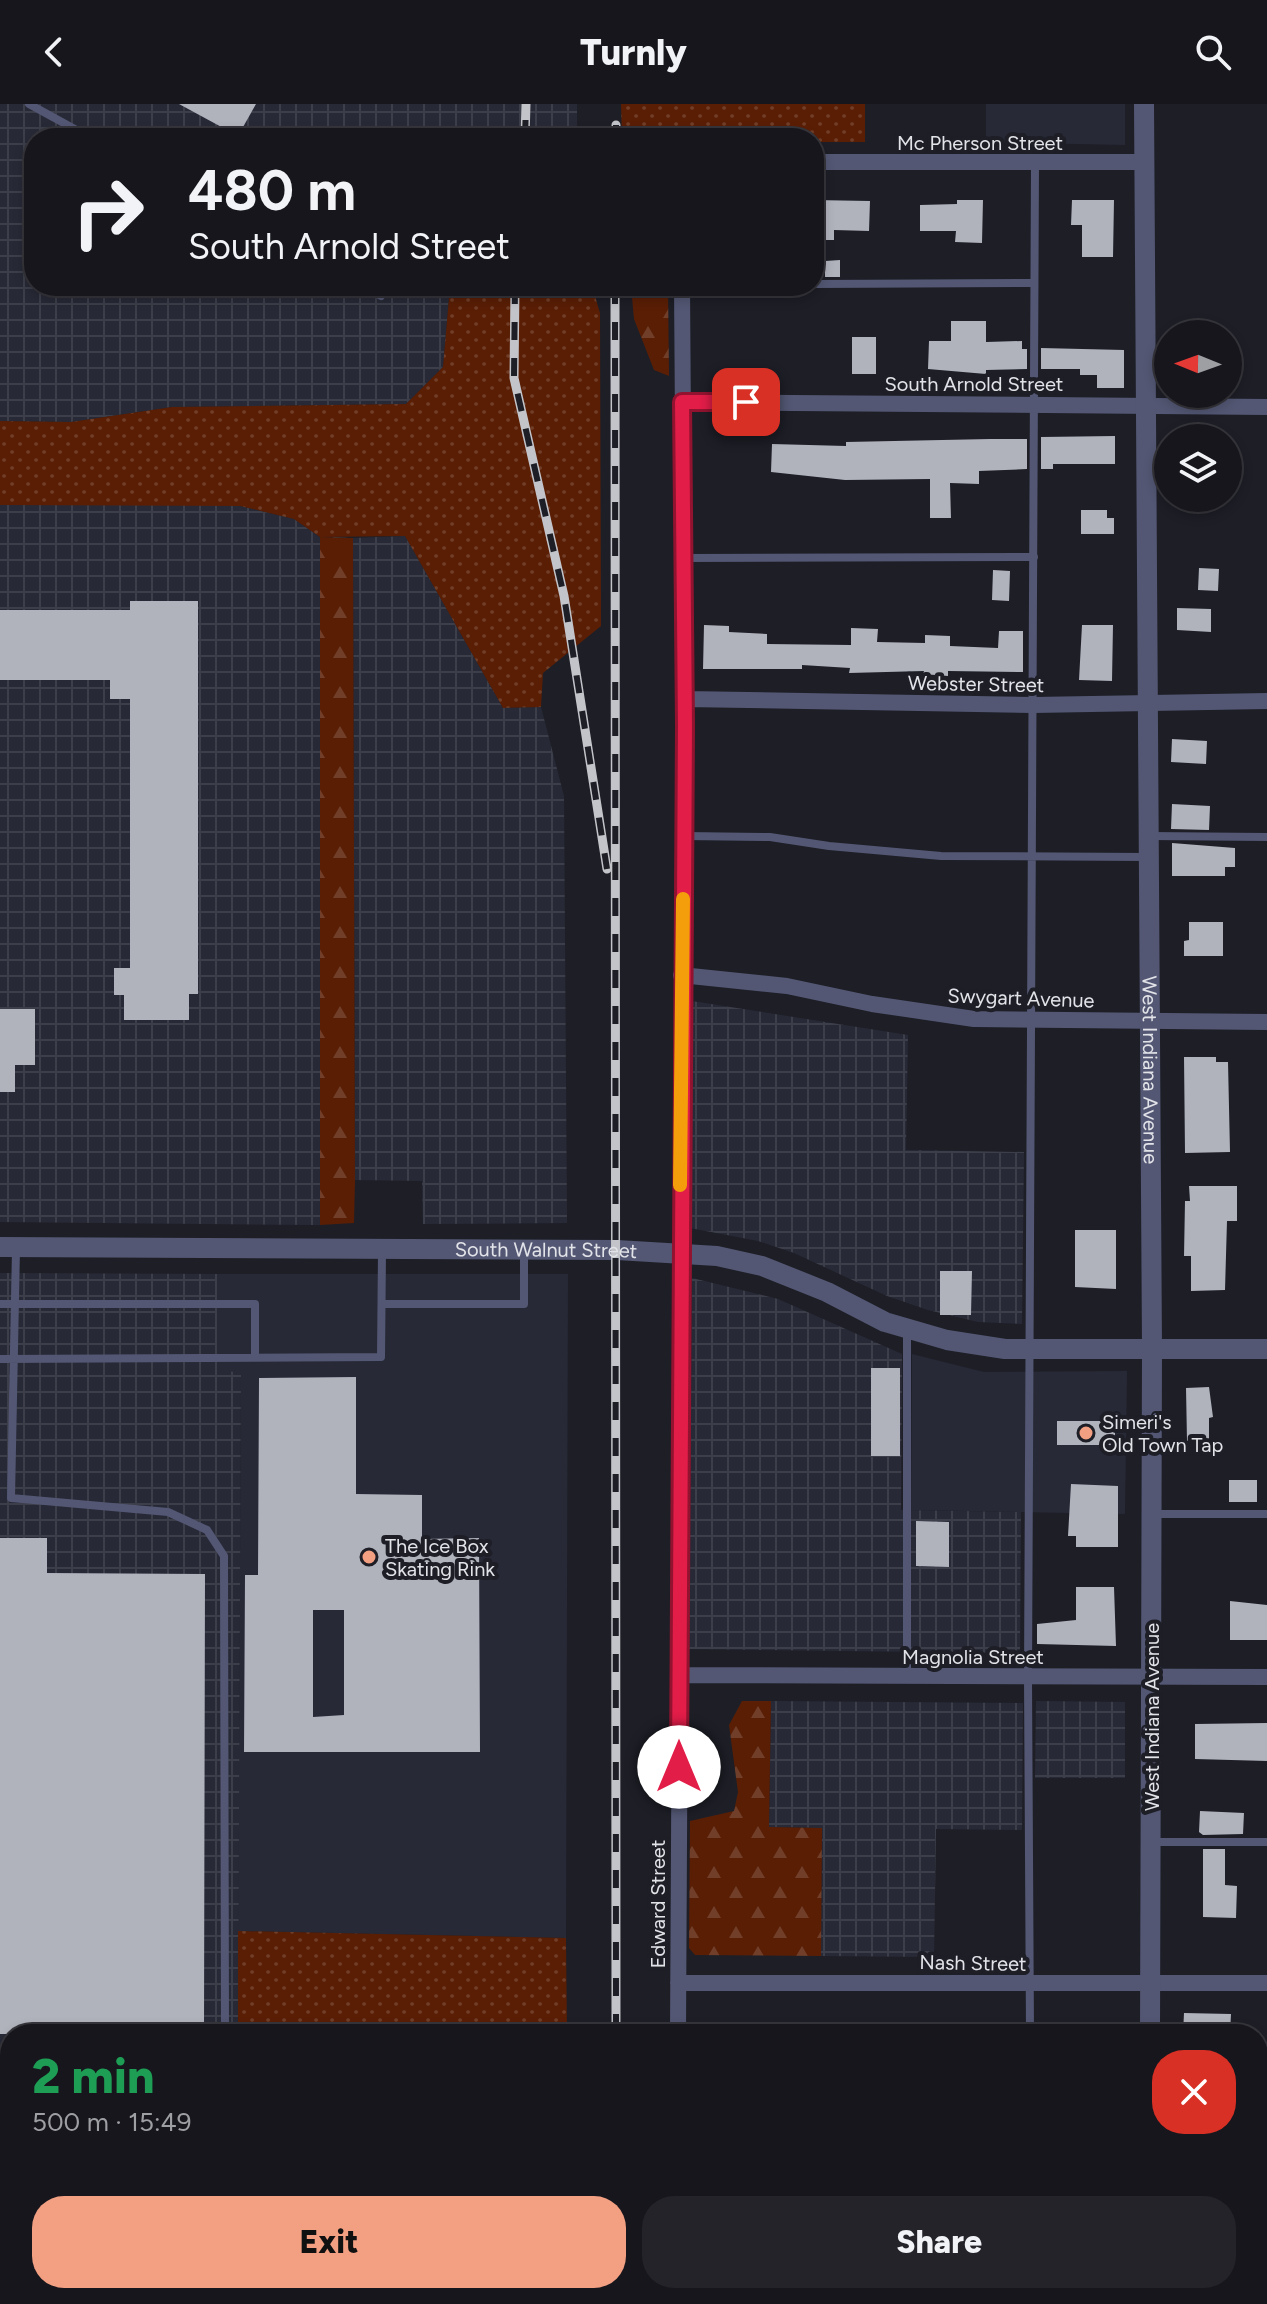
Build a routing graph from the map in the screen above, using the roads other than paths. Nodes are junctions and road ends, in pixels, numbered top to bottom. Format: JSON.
{"nodes":[{"id":1,"x":29,"y":104,"type":"edge"},
{"id":2,"x":1144,"y":104,"type":"edge"},
{"id":3,"x":73,"y":128,"type":"edge"},
{"id":4,"x":824,"y":162,"type":"edge"},
{"id":5,"x":1145,"y":162,"type":"junction"},
{"id":6,"x":1035,"y":163,"type":"junction"},
{"id":7,"x":1033,"y":283,"type":"junction"},
{"id":8,"x":824,"y":284,"type":"edge"},
{"id":9,"x":682,"y":296,"type":"edge"},
{"id":10,"x":682,"y":402,"type":"junction"},
{"id":11,"x":1145,"y":404,"type":"junction"},
{"id":12,"x":1033,"y":405,"type":"junction"},
{"id":13,"x":1267,"y":407,"type":"edge"},
{"id":14,"x":1034,"y":557,"type":"junction"},
{"id":15,"x":684,"y":558,"type":"junction"},
{"id":16,"x":685,"y":699,"type":"junction"},
{"id":17,"x":1267,"y":701,"type":"edge"},
{"id":18,"x":1146,"y":703,"type":"junction"},
{"id":19,"x":1033,"y":705,"type":"junction"},
{"id":20,"x":684,"y":836,"type":"junction"},
{"id":21,"x":1148,"y":836,"type":"junction"},
{"id":22,"x":1267,"y":837,"type":"edge"},
{"id":23,"x":1032,"y":857,"type":"junction"},
{"id":24,"x":1148,"y":857,"type":"junction"},
{"id":25,"x":681,"y":975,"type":"junction"},
{"id":26,"x":1150,"y":1020,"type":"junction"},
{"id":27,"x":1032,"y":1021,"type":"junction"},
{"id":28,"x":1267,"y":1022,"type":"edge"},
{"id":29,"x":8,"y":1247,"type":"edge"},
{"id":30,"x":382,"y":1248,"type":"junction"},
{"id":31,"x":524,"y":1249,"type":"junction"},
{"id":32,"x":679,"y":1254,"type":"junction"},
{"id":33,"x":0,"y":1304,"type":"edge"},
{"id":34,"x":15,"y":1304,"type":"junction"},
{"id":35,"x":383,"y":1304,"type":"junction"},
{"id":36,"x":907,"y":1328,"type":"junction"},
{"id":37,"x":1029,"y":1348,"type":"junction"},
{"id":38,"x":1152,"y":1349,"type":"junction"},
{"id":39,"x":1267,"y":1349,"type":"edge"},
{"id":40,"x":255,"y":1357,"type":"junction"},
{"id":41,"x":0,"y":1359,"type":"edge"},
{"id":42,"x":15,"y":1359,"type":"junction"},
{"id":43,"x":0,"y":1498,"type":"edge"},
{"id":44,"x":11,"y":1498,"type":"junction"},
{"id":45,"x":1152,"y":1514,"type":"junction"},
{"id":46,"x":1267,"y":1514,"type":"edge"},
{"id":47,"x":679,"y":1675,"type":"junction"},
{"id":48,"x":907,"y":1677,"type":"junction"},
{"id":49,"x":1151,"y":1677,"type":"junction"},
{"id":50,"x":1267,"y":1677,"type":"edge"},
{"id":51,"x":1028,"y":1678,"type":"junction"},
{"id":52,"x":1152,"y":1842,"type":"junction"},
{"id":53,"x":1267,"y":1842,"type":"edge"},
{"id":54,"x":678,"y":1983,"type":"junction"},
{"id":55,"x":1030,"y":1983,"type":"junction"},
{"id":56,"x":1150,"y":1983,"type":"junction"},
{"id":57,"x":1267,"y":1983,"type":"edge"},
{"id":58,"x":225,"y":2024,"type":"edge"},
{"id":59,"x":678,"y":2024,"type":"edge"},
{"id":60,"x":1030,"y":2024,"type":"edge"},
{"id":61,"x":1150,"y":2024,"type":"edge"}],
"edges":[{"from":1,"to":3,"type":"lane"},
{"from":2,"to":5,"type":"street","name":"West Indiana Avenue"},
{"from":4,"to":6,"type":"street","name":"Mc Pherson Street"},
{"from":5,"to":6,"type":"street","name":"Mc Pherson Street"},
{"from":5,"to":11,"type":"street","name":"West Indiana Avenue"},
{"from":6,"to":7,"type":"lane"},
{"from":7,"to":8,"type":"lane"},
{"from":7,"to":12,"type":"lane"},
{"from":9,"to":10,"type":"street","name":"Edward Street"},
{"from":10,"to":12,"type":"street","name":"South Arnold Street"},
{"from":10,"to":15,"type":"street","name":"Edward Street"},
{"from":11,"to":12,"type":"street","name":"South Arnold Street"},
{"from":11,"to":13,"type":"street","name":"South Arnold Street"},
{"from":11,"to":18,"type":"street","name":"West Indiana Avenue"},
{"from":12,"to":14,"type":"lane"},
{"from":14,"to":15,"type":"lane"},
{"from":14,"to":19,"type":"lane"},
{"from":15,"to":16,"type":"street","name":"Edward Street"},
{"from":16,"to":19,"type":"street","name":"Webster Street"},
{"from":16,"to":20,"type":"street","name":"Edward Street"},
{"from":17,"to":18,"type":"street","name":"Webster Street"},
{"from":18,"to":19,"type":"street","name":"Webster Street"},
{"from":18,"to":21,"type":"street","name":"West Indiana Avenue"},
{"from":19,"to":23,"type":"lane"},
{"from":20,"to":23,"type":"lane"},
{"from":20,"to":25,"type":"street","name":"Edward Street"},
{"from":21,"to":22,"type":"lane"},
{"from":21,"to":24,"type":"street","name":"West Indiana Avenue"},
{"from":23,"to":24,"type":"lane"},
{"from":23,"to":27,"type":"lane"},
{"from":24,"to":26,"type":"street","name":"West Indiana Avenue"},
{"from":25,"to":27,"type":"street","name":"Swygart Avenue"},
{"from":25,"to":32,"type":"street","name":"Edward Street"},
{"from":26,"to":27,"type":"street","name":"Swygart Avenue"},
{"from":26,"to":28,"type":"street","name":"Swygart Avenue"},
{"from":26,"to":38,"type":"street","name":"West Indiana Avenue"},
{"from":27,"to":37,"type":"lane"},
{"from":29,"to":30,"type":"street","name":"South Walnut Street"},
{"from":29,"to":34,"type":"lane"},
{"from":30,"to":31,"type":"street","name":"South Walnut Street"},
{"from":30,"to":35,"type":"lane"},
{"from":31,"to":32,"type":"street","name":"South Walnut Street"},
{"from":31,"to":35,"type":"lane"},
{"from":32,"to":36,"type":"street","name":"South Walnut Street"},
{"from":32,"to":47,"type":"street","name":"Edward Street"},
{"from":33,"to":34,"type":"lane"},
{"from":34,"to":40,"type":"lane"},
{"from":34,"to":42,"type":"lane"},
{"from":35,"to":40,"type":"lane"},
{"from":36,"to":37,"type":"street","name":"South Walnut Street"},
{"from":36,"to":48,"type":"lane"},
{"from":37,"to":38,"type":"street","name":"South Walnut Street"},
{"from":37,"to":51,"type":"lane"},
{"from":38,"to":39,"type":"street","name":"South Walnut Street"},
{"from":38,"to":45,"type":"street","name":"West Indiana Avenue"},
{"from":40,"to":42,"type":"lane"},
{"from":41,"to":42,"type":"lane"},
{"from":42,"to":44,"type":"lane"},
{"from":43,"to":44,"type":"lane"},
{"from":44,"to":58,"type":"lane"},
{"from":45,"to":46,"type":"lane"},
{"from":45,"to":49,"type":"street","name":"West Indiana Avenue"},
{"from":47,"to":48,"type":"street","name":"Magnolia Street"},
{"from":47,"to":54,"type":"street","name":"Edward Street"},
{"from":48,"to":51,"type":"street","name":"Magnolia Street"},
{"from":49,"to":50,"type":"street","name":"Magnolia Street"},
{"from":49,"to":51,"type":"street","name":"Magnolia Street"},
{"from":49,"to":52,"type":"street","name":"West Indiana Avenue"},
{"from":51,"to":55,"type":"lane"},
{"from":52,"to":53,"type":"lane"},
{"from":52,"to":56,"type":"street","name":"West Indiana Avenue"},
{"from":54,"to":55,"type":"street","name":"Nash Street"},
{"from":54,"to":59,"type":"street","name":"Edward Street"},
{"from":55,"to":56,"type":"street","name":"Nash Street"},
{"from":55,"to":60,"type":"lane"},
{"from":56,"to":57,"type":"street","name":"Nash Street"},
{"from":56,"to":61,"type":"street","name":"West Indiana Avenue"}]}
